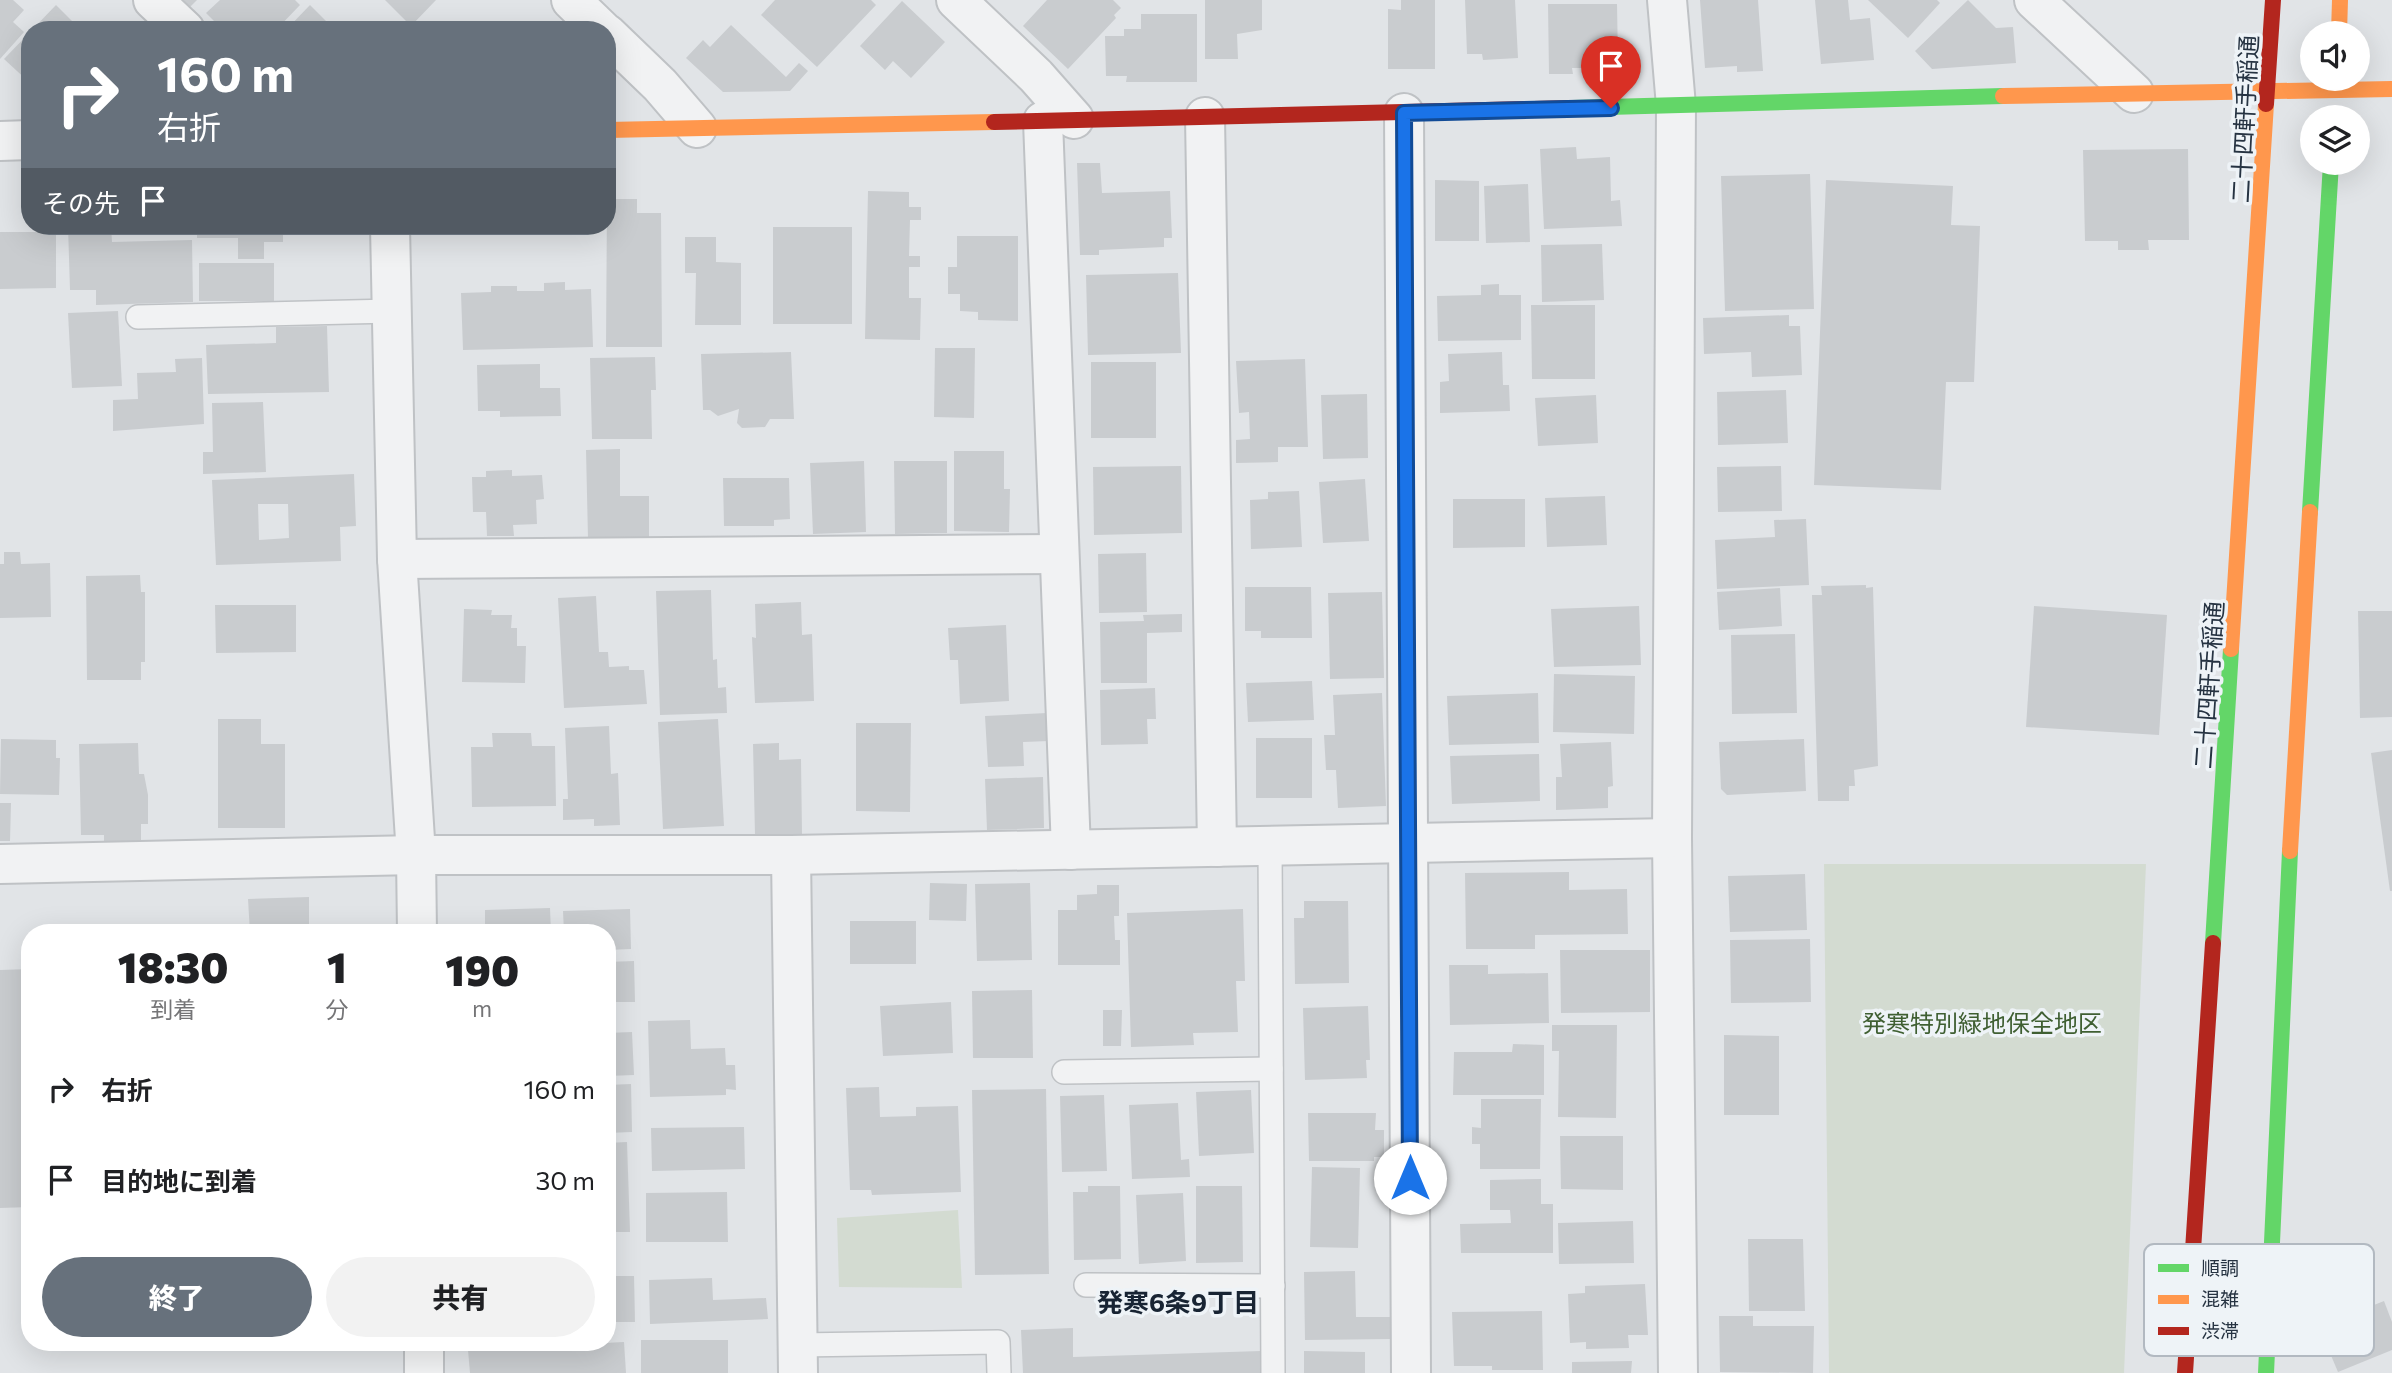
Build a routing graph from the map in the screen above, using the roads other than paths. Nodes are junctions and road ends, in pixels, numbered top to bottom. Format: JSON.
{"nodes":[{"id":1,"x":153,"y":0,"type":"edge"},
{"id":2,"x":571,"y":0,"type":"edge"},
{"id":3,"x":956,"y":0,"type":"edge"},
{"id":4,"x":1667,"y":0,"type":"edge"},
{"id":5,"x":2034,"y":0,"type":"edge"},
{"id":6,"x":2273,"y":0,"type":"edge"},
{"id":7,"x":2340,"y":0,"type":"edge"},
{"id":8,"x":175,"y":21,"type":"edge"},
{"id":9,"x":593,"y":21,"type":"edge"},
{"id":10,"x":2339,"y":21,"type":"edge"},
{"id":11,"x":616,"y":43,"type":"edge"},
{"id":12,"x":2267,"y":89,"type":"junction"},
{"id":13,"x":2392,"y":89,"type":"edge"},
{"id":14,"x":2300,"y":90,"type":"edge"},
{"id":15,"x":2370,"y":90,"type":"edge"},
{"id":16,"x":2134,"y":93,"type":"junction"},
{"id":17,"x":1676,"y":106,"type":"junction"},
{"id":18,"x":1404,"y":113,"type":"junction"},
{"id":19,"x":1205,"y":117,"type":"junction"},
{"id":20,"x":1058,"y":120,"type":"junction"},
{"id":21,"x":697,"y":128,"type":"junction"},
{"id":22,"x":616,"y":130,"type":"edge"},
{"id":23,"x":21,"y":140,"type":"edge"},
{"id":24,"x":0,"y":141,"type":"edge"},
{"id":25,"x":2330,"y":175,"type":"edge"},
{"id":26,"x":390,"y":235,"type":"edge"},
{"id":27,"x":392,"y":311,"type":"junction"},
{"id":28,"x":138,"y":317,"type":"dead end"},
{"id":29,"x":1059,"y":554,"type":"junction"},
{"id":30,"x":397,"y":559,"type":"junction"},
{"id":31,"x":1672,"y":838,"type":"junction"},
{"id":32,"x":1408,"y":843,"type":"junction"},
{"id":33,"x":1270,"y":846,"type":"junction"},
{"id":34,"x":1217,"y":847,"type":"junction"},
{"id":35,"x":1071,"y":850,"type":"junction"},
{"id":36,"x":416,"y":855,"type":"junction"},
{"id":37,"x":791,"y":855,"type":"junction"},
{"id":38,"x":0,"y":864,"type":"edge"},
{"id":39,"x":417,"y":924,"type":"edge"},
{"id":40,"x":1271,"y":1069,"type":"junction"},
{"id":41,"x":1064,"y":1072,"type":"dead end"},
{"id":42,"x":2194,"y":1244,"type":"edge"},
{"id":43,"x":2272,"y":1244,"type":"edge"},
{"id":44,"x":1086,"y":1286,"type":"dead end"},
{"id":45,"x":1273,"y":1286,"type":"junction"},
{"id":46,"x":424,"y":1351,"type":"edge"},
{"id":47,"x":798,"y":1359,"type":"edge"},
{"id":48,"x":424,"y":1373,"type":"edge"},
{"id":49,"x":999,"y":1373,"type":"edge"},
{"id":50,"x":1273,"y":1373,"type":"edge"},
{"id":51,"x":1412,"y":1373,"type":"edge"},
{"id":52,"x":1678,"y":1373,"type":"edge"}],
"edges":[{"from":1,"to":8,"type":"street"},
{"from":2,"to":9,"type":"street"},
{"from":3,"to":20,"type":"street"},
{"from":4,"to":17,"type":"street"},
{"from":5,"to":16,"type":"street"},
{"from":6,"to":12,"type":"street","name":"二十四軒手稲通"},
{"from":7,"to":10,"type":"street"},
{"from":11,"to":21,"type":"street"},
{"from":12,"to":14,"type":"street"},
{"from":12,"to":16,"type":"street"},
{"from":12,"to":42,"type":"street","name":"二十四軒手稲通"},
{"from":13,"to":15,"type":"street"},
{"from":16,"to":17,"type":"street"},
{"from":17,"to":18,"type":"street"},
{"from":17,"to":31,"type":"street"},
{"from":18,"to":19,"type":"street"},
{"from":18,"to":32,"type":"street"},
{"from":19,"to":20,"type":"street"},
{"from":19,"to":34,"type":"street"},
{"from":20,"to":21,"type":"street"},
{"from":20,"to":29,"type":"street"},
{"from":21,"to":22,"type":"street"},
{"from":23,"to":24,"type":"street"},
{"from":25,"to":43,"type":"street"},
{"from":26,"to":27,"type":"street"},
{"from":27,"to":28,"type":"lane"},
{"from":27,"to":30,"type":"street"},
{"from":29,"to":30,"type":"street"},
{"from":29,"to":35,"type":"street"},
{"from":30,"to":36,"type":"street"},
{"from":31,"to":32,"type":"street"},
{"from":31,"to":52,"type":"street"},
{"from":32,"to":33,"type":"street"},
{"from":32,"to":51,"type":"street"},
{"from":33,"to":34,"type":"street"},
{"from":33,"to":40,"type":"lane"},
{"from":34,"to":35,"type":"street"},
{"from":35,"to":37,"type":"street"},
{"from":36,"to":37,"type":"street"},
{"from":36,"to":38,"type":"street"},
{"from":36,"to":39,"type":"street"},
{"from":37,"to":47,"type":"street"},
{"from":40,"to":41,"type":"lane"},
{"from":40,"to":45,"type":"lane"},
{"from":44,"to":45,"type":"lane"},
{"from":45,"to":50,"type":"lane"},
{"from":46,"to":48,"type":"street"},
{"from":47,"to":49,"type":"lane"}]}
